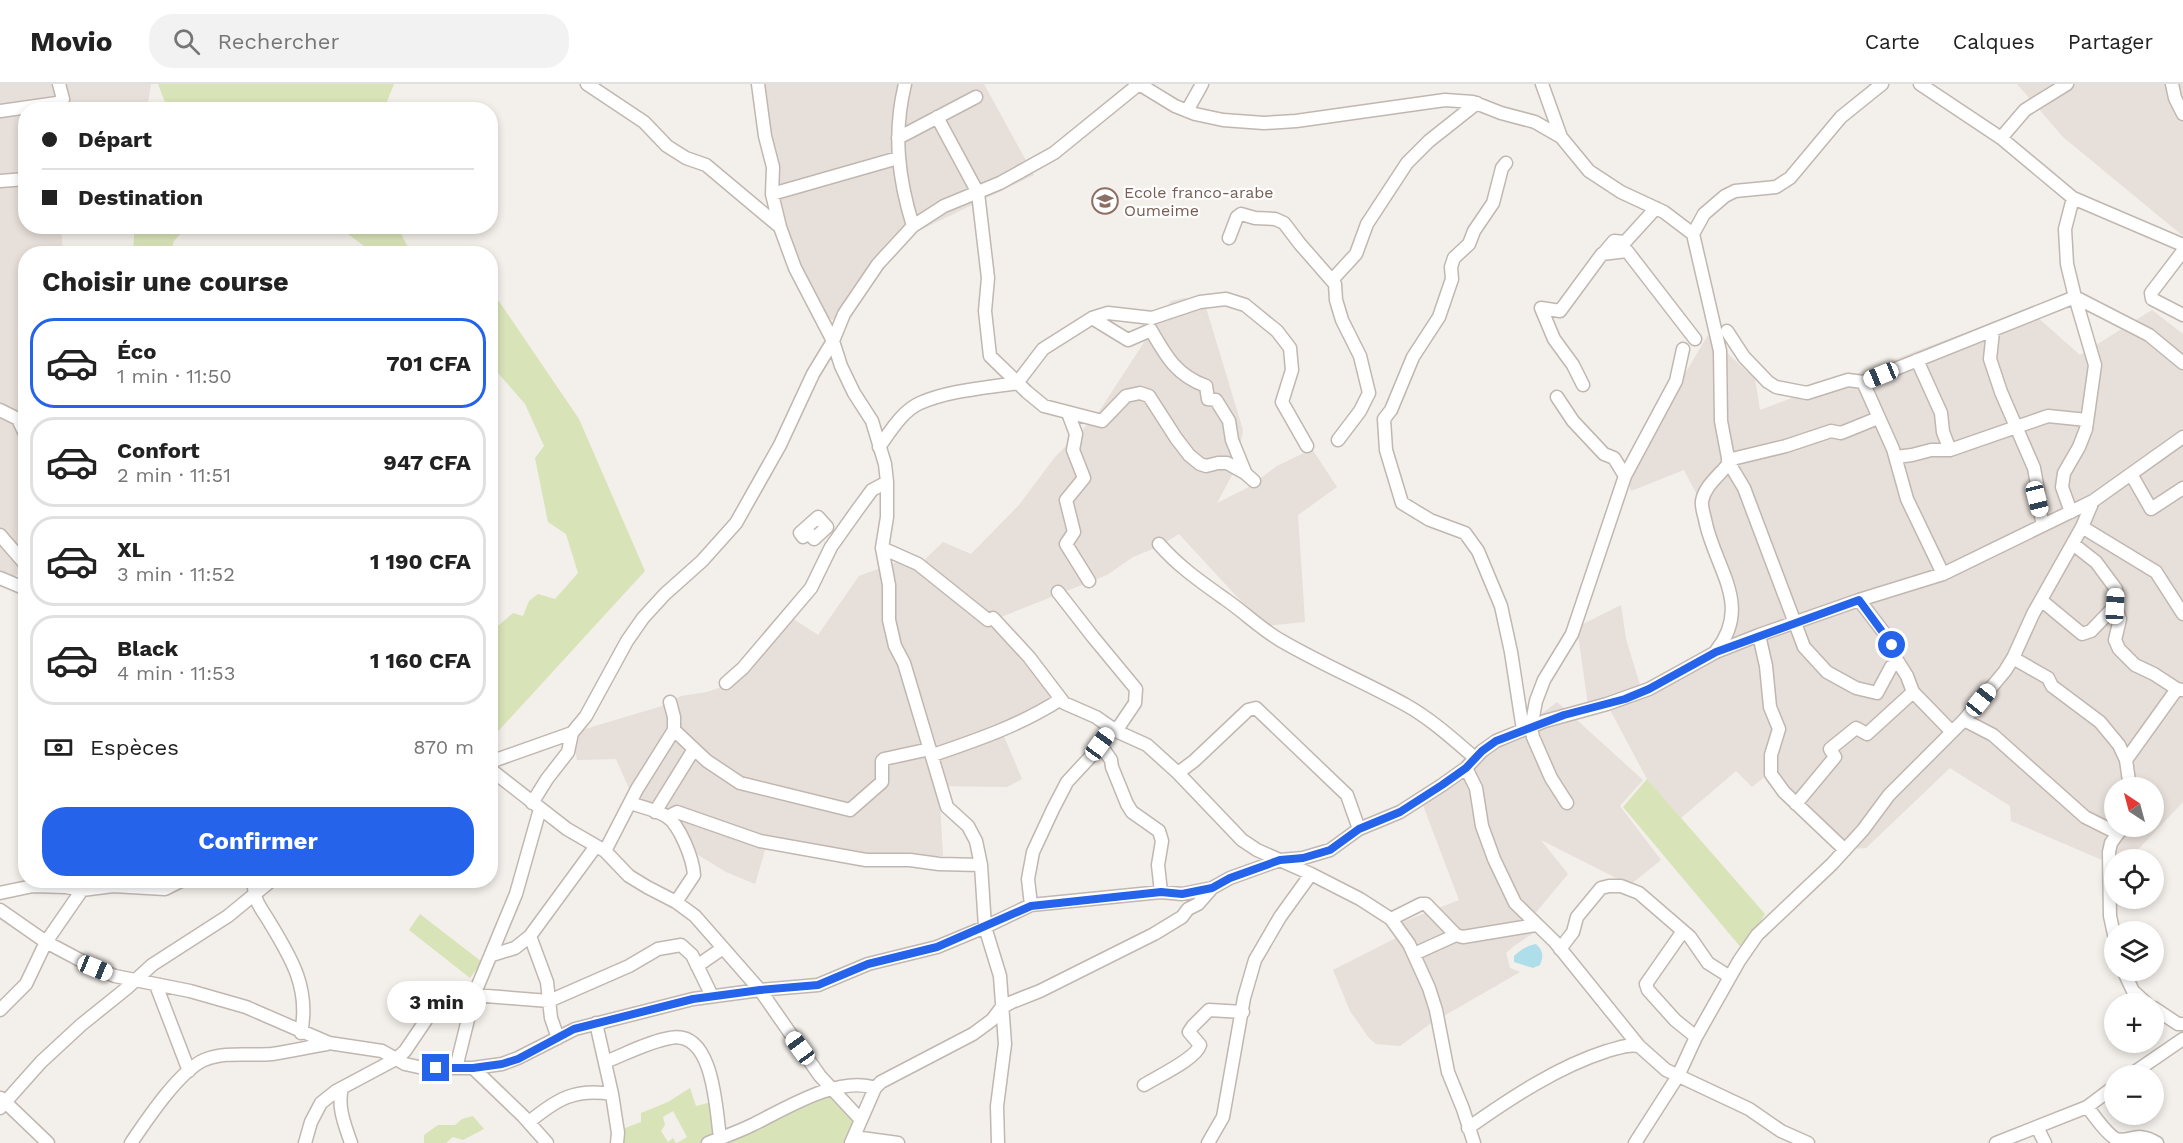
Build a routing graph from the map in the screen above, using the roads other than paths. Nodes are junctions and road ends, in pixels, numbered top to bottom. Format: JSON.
{"nodes":[{"id":1,"x":59,"y":84,"type":"edge"},
{"id":2,"x":587,"y":84,"type":"edge"},
{"id":3,"x":758,"y":84,"type":"edge"},
{"id":4,"x":905,"y":84,"type":"edge"},
{"id":5,"x":1139,"y":84,"type":"edge"},
{"id":6,"x":1202,"y":84,"type":"edge"},
{"id":7,"x":1542,"y":84,"type":"edge"},
{"id":8,"x":1882,"y":84,"type":"edge"},
{"id":9,"x":1920,"y":84,"type":"edge"},
{"id":10,"x":2067,"y":84,"type":"edge"},
{"id":11,"x":2172,"y":84,"type":"edge"},
{"id":12,"x":976,"y":97,"type":"dead end"},
{"id":13,"x":58,"y":102,"type":"edge"},
{"id":14,"x":1477,"y":103,"type":"junction"},
{"id":15,"x":18,"y":108,"type":"edge"},
{"id":16,"x":0,"y":111,"type":"edge"},
{"id":17,"x":1187,"y":111,"type":"junction"},
{"id":18,"x":2183,"y":114,"type":"edge"},
{"id":19,"x":937,"y":117,"type":"junction"},
{"id":20,"x":1562,"y":137,"type":"junction"},
{"id":21,"x":898,"y":138,"type":"junction"},
{"id":22,"x":2001,"y":138,"type":"junction"},
{"id":23,"x":897,"y":158,"type":"junction"},
{"id":24,"x":1506,"y":163,"type":"dead end"},
{"id":25,"x":18,"y":180,"type":"edge"},
{"id":26,"x":0,"y":181,"type":"edge"},
{"id":27,"x":978,"y":193,"type":"junction"},
{"id":28,"x":772,"y":194,"type":"junction"},
{"id":29,"x":2073,"y":198,"type":"junction"},
{"id":30,"x":1656,"y":208,"type":"junction"},
{"id":31,"x":914,"y":226,"type":"junction"},
{"id":32,"x":780,"y":227,"type":"junction"},
{"id":33,"x":1693,"y":234,"type":"junction"},
{"id":34,"x":1229,"y":238,"type":"dead end"},
{"id":35,"x":2183,"y":245,"type":"edge"},
{"id":36,"x":2183,"y":251,"type":"edge"},
{"id":37,"x":1603,"y":254,"type":"junction"},
{"id":38,"x":1332,"y":280,"type":"junction"},
{"id":39,"x":2074,"y":297,"type":"junction"},
{"id":40,"x":2183,"y":315,"type":"edge"},
{"id":41,"x":1092,"y":318,"type":"junction"},
{"id":42,"x":1727,"y":331,"type":"dead end"},
{"id":43,"x":1993,"y":331,"type":"junction"},
{"id":44,"x":1695,"y":339,"type":"dead end"},
{"id":45,"x":833,"y":341,"type":"junction"},
{"id":46,"x":1683,"y":349,"type":"dead end"},
{"id":47,"x":1917,"y":360,"type":"junction"},
{"id":48,"x":2183,"y":363,"type":"edge"},
{"id":49,"x":1863,"y":382,"type":"junction"},
{"id":50,"x":1017,"y":383,"type":"junction"},
{"id":51,"x":1583,"y":385,"type":"dead end"},
{"id":52,"x":1557,"y":397,"type":"dead end"},
{"id":53,"x":0,"y":410,"type":"edge"},
{"id":54,"x":1068,"y":413,"type":"junction"},
{"id":55,"x":18,"y":418,"type":"edge"},
{"id":56,"x":1878,"y":418,"type":"junction"},
{"id":57,"x":2087,"y":420,"type":"junction"},
{"id":58,"x":2016,"y":427,"type":"junction"},
{"id":59,"x":2183,"y":437,"type":"edge"},
{"id":60,"x":1338,"y":440,"type":"dead end"},
{"id":61,"x":1307,"y":446,"type":"dead end"},
{"id":62,"x":879,"y":447,"type":"junction"},
{"id":63,"x":1950,"y":450,"type":"junction"},
{"id":64,"x":1896,"y":457,"type":"junction"},
{"id":65,"x":1729,"y":462,"type":"junction"},
{"id":66,"x":2131,"y":474,"type":"junction"},
{"id":67,"x":1626,"y":476,"type":"junction"},
{"id":68,"x":887,"y":482,"type":"junction"},
{"id":69,"x":2183,"y":488,"type":"edge"},
{"id":70,"x":2093,"y":501,"type":"junction"},
{"id":71,"x":2072,"y":512,"type":"junction"},
{"id":72,"x":2043,"y":525,"type":"junction"},
{"id":73,"x":2082,"y":527,"type":"junction"},
{"id":74,"x":0,"y":535,"type":"edge"},
{"id":75,"x":1159,"y":544,"type":"dead end"},
{"id":76,"x":2073,"y":544,"type":"junction"},
{"id":77,"x":882,"y":548,"type":"junction"},
{"id":78,"x":18,"y":556,"type":"edge"},
{"id":79,"x":1943,"y":574,"type":"junction"},
{"id":80,"x":0,"y":578,"type":"edge"},
{"id":81,"x":1089,"y":581,"type":"dead end"},
{"id":82,"x":18,"y":586,"type":"edge"},
{"id":83,"x":1058,"y":592,"type":"dead end"},
{"id":84,"x":1859,"y":600,"type":"junction"},
{"id":85,"x":2041,"y":600,"type":"junction"},
{"id":86,"x":2115,"y":606,"type":"junction"},
{"id":87,"x":2183,"y":614,"type":"edge"},
{"id":88,"x":1793,"y":623,"type":"junction"},
{"id":89,"x":1759,"y":636,"type":"junction"},
{"id":90,"x":1716,"y":652,"type":"junction"},
{"id":91,"x":2013,"y":658,"type":"junction"},
{"id":92,"x":1891,"y":667,"type":"dead end"},
{"id":93,"x":726,"y":683,"type":"dead end"},
{"id":94,"x":2180,"y":690,"type":"edge"},
{"id":95,"x":1913,"y":692,"type":"junction"},
{"id":96,"x":1060,"y":699,"type":"junction"},
{"id":97,"x":670,"y":702,"type":"dead end"},
{"id":98,"x":1964,"y":720,"type":"junction"},
{"id":99,"x":1114,"y":729,"type":"junction"},
{"id":100,"x":1527,"y":729,"type":"junction"},
{"id":101,"x":674,"y":730,"type":"junction"},
{"id":102,"x":1951,"y":731,"type":"junction"},
{"id":103,"x":572,"y":733,"type":"junction"},
{"id":104,"x":1100,"y":744,"type":"junction"},
{"id":105,"x":694,"y":749,"type":"junction"},
{"id":106,"x":932,"y":752,"type":"junction"},
{"id":107,"x":1475,"y":758,"type":"junction"},
{"id":108,"x":498,"y":759,"type":"edge"},
{"id":109,"x":2126,"y":760,"type":"junction"},
{"id":110,"x":1466,"y":768,"type":"junction"},
{"id":111,"x":1178,"y":773,"type":"junction"},
{"id":112,"x":498,"y":775,"type":"edge"},
{"id":113,"x":2128,"y":777,"type":"edge"},
{"id":114,"x":630,"y":803,"type":"junction"},
{"id":115,"x":1568,"y":803,"type":"dead end"},
{"id":116,"x":1796,"y":804,"type":"junction"},
{"id":117,"x":536,"y":806,"type":"junction"},
{"id":118,"x":661,"y":814,"type":"junction"},
{"id":119,"x":2104,"y":824,"type":"edge"},
{"id":120,"x":1359,"y":829,"type":"junction"},
{"id":121,"x":2116,"y":837,"type":"edge"},
{"id":122,"x":601,"y":849,"type":"junction"},
{"id":123,"x":1845,"y":850,"type":"junction"},
{"id":124,"x":1280,"y":860,"type":"junction"},
{"id":125,"x":981,"y":865,"type":"junction"},
{"id":126,"x":1311,"y":874,"type":"junction"},
{"id":127,"x":24,"y":888,"type":"edge"},
{"id":128,"x":71,"y":888,"type":"edge"},
{"id":129,"x":97,"y":888,"type":"edge"},
{"id":130,"x":147,"y":888,"type":"edge"},
{"id":131,"x":167,"y":888,"type":"edge"},
{"id":132,"x":254,"y":888,"type":"edge"},
{"id":133,"x":262,"y":888,"type":"edge"},
{"id":134,"x":1212,"y":888,"type":"junction"},
{"id":135,"x":82,"y":890,"type":"junction"},
{"id":136,"x":1161,"y":892,"type":"junction"},
{"id":137,"x":0,"y":893,"type":"edge"},
{"id":138,"x":253,"y":896,"type":"junction"},
{"id":139,"x":676,"y":902,"type":"junction"},
{"id":140,"x":1031,"y":906,"type":"junction"},
{"id":141,"x":0,"y":910,"type":"edge"},
{"id":142,"x":1391,"y":919,"type":"junction"},
{"id":143,"x":2111,"y":921,"type":"edge"},
{"id":144,"x":1536,"y":925,"type":"junction"},
{"id":145,"x":985,"y":927,"type":"junction"},
{"id":146,"x":1683,"y":931,"type":"junction"},
{"id":147,"x":1456,"y":935,"type":"junction"},
{"id":148,"x":530,"y":936,"type":"junction"},
{"id":149,"x":46,"y":942,"type":"junction"},
{"id":150,"x":723,"y":948,"type":"junction"},
{"id":151,"x":1560,"y":949,"type":"junction"},
{"id":152,"x":1414,"y":954,"type":"junction"},
{"id":153,"x":492,"y":955,"type":"junction"},
{"id":154,"x":697,"y":966,"type":"junction"},
{"id":155,"x":1730,"y":977,"type":"junction"},
{"id":156,"x":135,"y":980,"type":"junction"},
{"id":157,"x":156,"y":985,"type":"junction"},
{"id":158,"x":760,"y":990,"type":"junction"},
{"id":159,"x":474,"y":995,"type":"junction"},
{"id":160,"x":712,"y":996,"type":"junction"},
{"id":161,"x":549,"y":1001,"type":"junction"},
{"id":162,"x":470,"y":1008,"type":"junction"},
{"id":163,"x":1001,"y":1008,"type":"junction"},
{"id":164,"x":0,"y":1010,"type":"edge"},
{"id":165,"x":1243,"y":1012,"type":"junction"},
{"id":166,"x":2164,"y":1015,"type":"edge"},
{"id":167,"x":596,"y":1023,"type":"junction"},
{"id":168,"x":2183,"y":1024,"type":"edge"},
{"id":169,"x":302,"y":1033,"type":"junction"},
{"id":170,"x":1696,"y":1037,"type":"junction"},
{"id":171,"x":558,"y":1038,"type":"junction"},
{"id":172,"x":2183,"y":1039,"type":"edge"},
{"id":173,"x":328,"y":1043,"type":"junction"},
{"id":174,"x":1639,"y":1046,"type":"junction"},
{"id":175,"x":396,"y":1059,"type":"junction"},
{"id":176,"x":605,"y":1062,"type":"junction"},
{"id":177,"x":2145,"y":1065,"type":"edge"},
{"id":178,"x":456,"y":1068,"type":"junction"},
{"id":179,"x":473,"y":1068,"type":"junction"},
{"id":180,"x":189,"y":1071,"type":"junction"},
{"id":181,"x":1678,"y":1076,"type":"junction"},
{"id":182,"x":1144,"y":1084,"type":"dead end"},
{"id":183,"x":342,"y":1088,"type":"junction"},
{"id":184,"x":875,"y":1088,"type":"junction"},
{"id":185,"x":831,"y":1089,"type":"junction"},
{"id":186,"x":612,"y":1094,"type":"junction"},
{"id":187,"x":2104,"y":1094,"type":"edge"},
{"id":188,"x":2,"y":1103,"type":"edge"},
{"id":189,"x":2087,"y":1107,"type":"junction"},
{"id":190,"x":861,"y":1119,"type":"junction"},
{"id":191,"x":529,"y":1122,"type":"junction"},
{"id":192,"x":2037,"y":1127,"type":"junction"},
{"id":193,"x":1468,"y":1128,"type":"junction"},
{"id":194,"x":1790,"y":1138,"type":"edge"},
{"id":195,"x":714,"y":1140,"type":"edge"},
{"id":196,"x":852,"y":1140,"type":"edge"},
{"id":197,"x":48,"y":1143,"type":"edge"},
{"id":198,"x":131,"y":1143,"type":"edge"},
{"id":199,"x":305,"y":1143,"type":"edge"},
{"id":200,"x":351,"y":1143,"type":"edge"},
{"id":201,"x":547,"y":1143,"type":"edge"},
{"id":202,"x":617,"y":1143,"type":"edge"},
{"id":203,"x":898,"y":1143,"type":"edge"},
{"id":204,"x":998,"y":1143,"type":"edge"},
{"id":205,"x":1208,"y":1143,"type":"edge"},
{"id":206,"x":1474,"y":1143,"type":"edge"},
{"id":207,"x":1635,"y":1143,"type":"edge"},
{"id":208,"x":1808,"y":1143,"type":"edge"},
{"id":209,"x":1996,"y":1143,"type":"edge"},
{"id":210,"x":2046,"y":1143,"type":"edge"},
{"id":211,"x":2157,"y":1143,"type":"edge"}],
"edges":[{"from":1,"to":13,"type":"street"},
{"from":2,"to":32,"type":"street"},
{"from":3,"to":28,"type":"street"},
{"from":4,"to":21,"type":"street"},
{"from":5,"to":17,"type":"street"},
{"from":5,"to":27,"type":"street"},
{"from":6,"to":17,"type":"street"},
{"from":7,"to":20,"type":"street"},
{"from":8,"to":33,"type":"street"},
{"from":9,"to":22,"type":"street"},
{"from":10,"to":22,"type":"street"},
{"from":11,"to":18,"type":"street"},
{"from":12,"to":19,"type":"street"},
{"from":14,"to":17,"type":"street"},
{"from":14,"to":20,"type":"street"},
{"from":14,"to":38,"type":"street"},
{"from":15,"to":16,"type":"street"},
{"from":19,"to":21,"type":"street"},
{"from":19,"to":27,"type":"street"},
{"from":20,"to":30,"type":"street"},
{"from":21,"to":23,"type":"street"},
{"from":22,"to":29,"type":"street"},
{"from":23,"to":28,"type":"street"},
{"from":23,"to":31,"type":"street"},
{"from":24,"to":100,"type":"street"},
{"from":25,"to":26,"type":"street"},
{"from":27,"to":31,"type":"street"},
{"from":27,"to":50,"type":"street"},
{"from":28,"to":32,"type":"street"},
{"from":29,"to":35,"type":"street"},
{"from":29,"to":39,"type":"street"},
{"from":30,"to":33,"type":"street"},
{"from":30,"to":37,"type":"street"},
{"from":31,"to":45,"type":"street"},
{"from":32,"to":45,"type":"street"},
{"from":33,"to":65,"type":"street"},
{"from":34,"to":38,"type":"street"},
{"from":36,"to":40,"type":"street"},
{"from":37,"to":44,"type":"street"},
{"from":37,"to":51,"type":"street"},
{"from":38,"to":60,"type":"street"},
{"from":39,"to":43,"type":"street"},
{"from":39,"to":48,"type":"street"},
{"from":39,"to":57,"type":"street"},
{"from":41,"to":50,"type":"street"},
{"from":41,"to":54,"type":"street"},
{"from":41,"to":61,"type":"street"},
{"from":42,"to":49,"type":"street"},
{"from":43,"to":47,"type":"street"},
{"from":43,"to":58,"type":"street"},
{"from":45,"to":62,"type":"street"},
{"from":45,"to":103,"type":"street"},
{"from":46,"to":67,"type":"street"},
{"from":47,"to":49,"type":"street"},
{"from":47,"to":63,"type":"street"},
{"from":49,"to":56,"type":"street"},
{"from":50,"to":54,"type":"street"},
{"from":50,"to":62,"type":"street"},
{"from":52,"to":67,"type":"street"},
{"from":53,"to":55,"type":"street"},
{"from":54,"to":81,"type":"street"},
{"from":56,"to":64,"type":"street"},
{"from":56,"to":65,"type":"street"},
{"from":57,"to":58,"type":"street"},
{"from":57,"to":71,"type":"street"},
{"from":58,"to":63,"type":"street"},
{"from":58,"to":72,"type":"street"},
{"from":59,"to":66,"type":"street"},
{"from":62,"to":68,"type":"street"},
{"from":63,"to":64,"type":"street"},
{"from":64,"to":79,"type":"street"},
{"from":65,"to":88,"type":"street"},
{"from":65,"to":90,"type":"street"},
{"from":66,"to":69,"type":"street"},
{"from":66,"to":70,"type":"street"},
{"from":67,"to":100,"type":"street"},
{"from":68,"to":77,"type":"street"},
{"from":68,"to":93,"type":"street"},
{"from":70,"to":71,"type":"street"},
{"from":70,"to":73,"type":"street"},
{"from":71,"to":72,"type":"street"},
{"from":72,"to":79,"type":"street"},
{"from":73,"to":76,"type":"street"},
{"from":73,"to":87,"type":"street"},
{"from":74,"to":78,"type":"street"},
{"from":75,"to":107,"type":"street"},
{"from":76,"to":85,"type":"street"},
{"from":76,"to":86,"type":"street"},
{"from":77,"to":96,"type":"street"},
{"from":77,"to":106,"type":"street"},
{"from":79,"to":84,"type":"street"},
{"from":80,"to":82,"type":"street"},
{"from":83,"to":99,"type":"street"},
{"from":84,"to":88,"type":"street"},
{"from":84,"to":95,"type":"street"},
{"from":85,"to":86,"type":"street"},
{"from":85,"to":91,"type":"street"},
{"from":86,"to":94,"type":"street"},
{"from":88,"to":89,"type":"street"},
{"from":88,"to":92,"type":"street"},
{"from":89,"to":90,"type":"street"},
{"from":89,"to":116,"type":"street"},
{"from":90,"to":100,"type":"street"},
{"from":91,"to":98,"type":"street"},
{"from":91,"to":109,"type":"street"},
{"from":94,"to":109,"type":"street"},
{"from":95,"to":102,"type":"street"},
{"from":95,"to":116,"type":"street"},
{"from":96,"to":99,"type":"street"},
{"from":96,"to":106,"type":"street"},
{"from":97,"to":101,"type":"street"},
{"from":98,"to":102,"type":"street"},
{"from":98,"to":119,"type":"street"},
{"from":99,"to":104,"type":"street"},
{"from":99,"to":111,"type":"street"},
{"from":100,"to":107,"type":"street"},
{"from":100,"to":115,"type":"street"},
{"from":101,"to":105,"type":"street"},
{"from":101,"to":114,"type":"street"},
{"from":102,"to":123,"type":"street"},
{"from":103,"to":108,"type":"street"},
{"from":103,"to":117,"type":"street"},
{"from":104,"to":136,"type":"street"},
{"from":104,"to":140,"type":"street"},
{"from":105,"to":106,"type":"street"},
{"from":105,"to":118,"type":"street"},
{"from":106,"to":125,"type":"street"},
{"from":107,"to":110,"type":"street"},
{"from":109,"to":113,"type":"street"},
{"from":110,"to":120,"type":"street"},
{"from":110,"to":144,"type":"street"},
{"from":111,"to":120,"type":"street"},
{"from":111,"to":124,"type":"street"},
{"from":112,"to":117,"type":"street"},
{"from":114,"to":118,"type":"street"},
{"from":114,"to":122,"type":"street"},
{"from":116,"to":123,"type":"street"},
{"from":117,"to":122,"type":"street"},
{"from":117,"to":153,"type":"street"},
{"from":118,"to":125,"type":"street"},
{"from":118,"to":139,"type":"street"},
{"from":120,"to":124,"type":"street"},
{"from":121,"to":143,"type":"street"},
{"from":122,"to":139,"type":"street"},
{"from":122,"to":148,"type":"street"},
{"from":123,"to":155,"type":"street"},
{"from":124,"to":126,"type":"street"},
{"from":124,"to":134,"type":"street"},
{"from":125,"to":145,"type":"street"},
{"from":126,"to":142,"type":"street"},
{"from":126,"to":165,"type":"street"},
{"from":127,"to":137,"type":"street"},
{"from":128,"to":135,"type":"street"},
{"from":129,"to":135,"type":"street"},
{"from":130,"to":131,"type":"street"},
{"from":132,"to":138,"type":"street"},
{"from":133,"to":138,"type":"street"},
{"from":134,"to":136,"type":"street"},
{"from":134,"to":163,"type":"street"},
{"from":135,"to":149,"type":"street"},
{"from":136,"to":140,"type":"street"},
{"from":138,"to":156,"type":"street"},
{"from":138,"to":169,"type":"street"},
{"from":139,"to":150,"type":"street"},
{"from":140,"to":145,"type":"street"},
{"from":141,"to":149,"type":"street"},
{"from":142,"to":147,"type":"street"},
{"from":142,"to":152,"type":"street"},
{"from":144,"to":147,"type":"street"},
{"from":144,"to":151,"type":"street"},
{"from":145,"to":158,"type":"street"},
{"from":145,"to":163,"type":"street"},
{"from":146,"to":151,"type":"street"},
{"from":146,"to":155,"type":"street"},
{"from":146,"to":170,"type":"street"},
{"from":147,"to":152,"type":"street"},
{"from":148,"to":153,"type":"street"},
{"from":148,"to":161,"type":"street"},
{"from":149,"to":156,"type":"street"},
{"from":149,"to":164,"type":"street"},
{"from":150,"to":154,"type":"street"},
{"from":150,"to":158,"type":"street"},
{"from":151,"to":174,"type":"street"},
{"from":152,"to":193,"type":"street"},
{"from":153,"to":159,"type":"street"},
{"from":154,"to":160,"type":"street"},
{"from":154,"to":161,"type":"street"},
{"from":155,"to":170,"type":"street"},
{"from":156,"to":157,"type":"street"},
{"from":156,"to":188,"type":"street"},
{"from":157,"to":169,"type":"street"},
{"from":157,"to":180,"type":"street"},
{"from":158,"to":160,"type":"street"},
{"from":158,"to":185,"type":"street"},
{"from":159,"to":161,"type":"street"},
{"from":159,"to":162,"type":"street"},
{"from":160,"to":167,"type":"street"},
{"from":161,"to":171,"type":"street"},
{"from":162,"to":175,"type":"street"},
{"from":162,"to":178,"type":"street"},
{"from":163,"to":184,"type":"street"},
{"from":163,"to":204,"type":"street"},
{"from":165,"to":182,"type":"street"},
{"from":165,"to":205,"type":"street"},
{"from":166,"to":168,"type":"street"},
{"from":167,"to":171,"type":"street"},
{"from":167,"to":176,"type":"street"},
{"from":169,"to":173,"type":"street"},
{"from":170,"to":181,"type":"street"},
{"from":171,"to":179,"type":"street"},
{"from":172,"to":177,"type":"street"},
{"from":173,"to":175,"type":"street"},
{"from":173,"to":180,"type":"street"},
{"from":174,"to":181,"type":"street"},
{"from":174,"to":193,"type":"street"},
{"from":175,"to":178,"type":"street"},
{"from":175,"to":183,"type":"street"},
{"from":176,"to":186,"type":"street"},
{"from":176,"to":195,"type":"street"},
{"from":178,"to":179,"type":"street"},
{"from":179,"to":191,"type":"street"},
{"from":180,"to":198,"type":"street"},
{"from":181,"to":194,"type":"street"},
{"from":181,"to":207,"type":"street"},
{"from":183,"to":199,"type":"street"},
{"from":183,"to":200,"type":"street"},
{"from":184,"to":185,"type":"street"},
{"from":184,"to":190,"type":"street"},
{"from":185,"to":190,"type":"street"},
{"from":185,"to":195,"type":"street"},
{"from":186,"to":191,"type":"street"},
{"from":186,"to":202,"type":"street"},
{"from":187,"to":189,"type":"street"},
{"from":188,"to":197,"type":"street"},
{"from":189,"to":192,"type":"street"},
{"from":189,"to":211,"type":"street"},
{"from":190,"to":196,"type":"street"},
{"from":191,"to":201,"type":"street"},
{"from":192,"to":209,"type":"street"},
{"from":192,"to":210,"type":"street"},
{"from":193,"to":206,"type":"street"},
{"from":194,"to":208,"type":"street"},
{"from":196,"to":203,"type":"street"}]}
